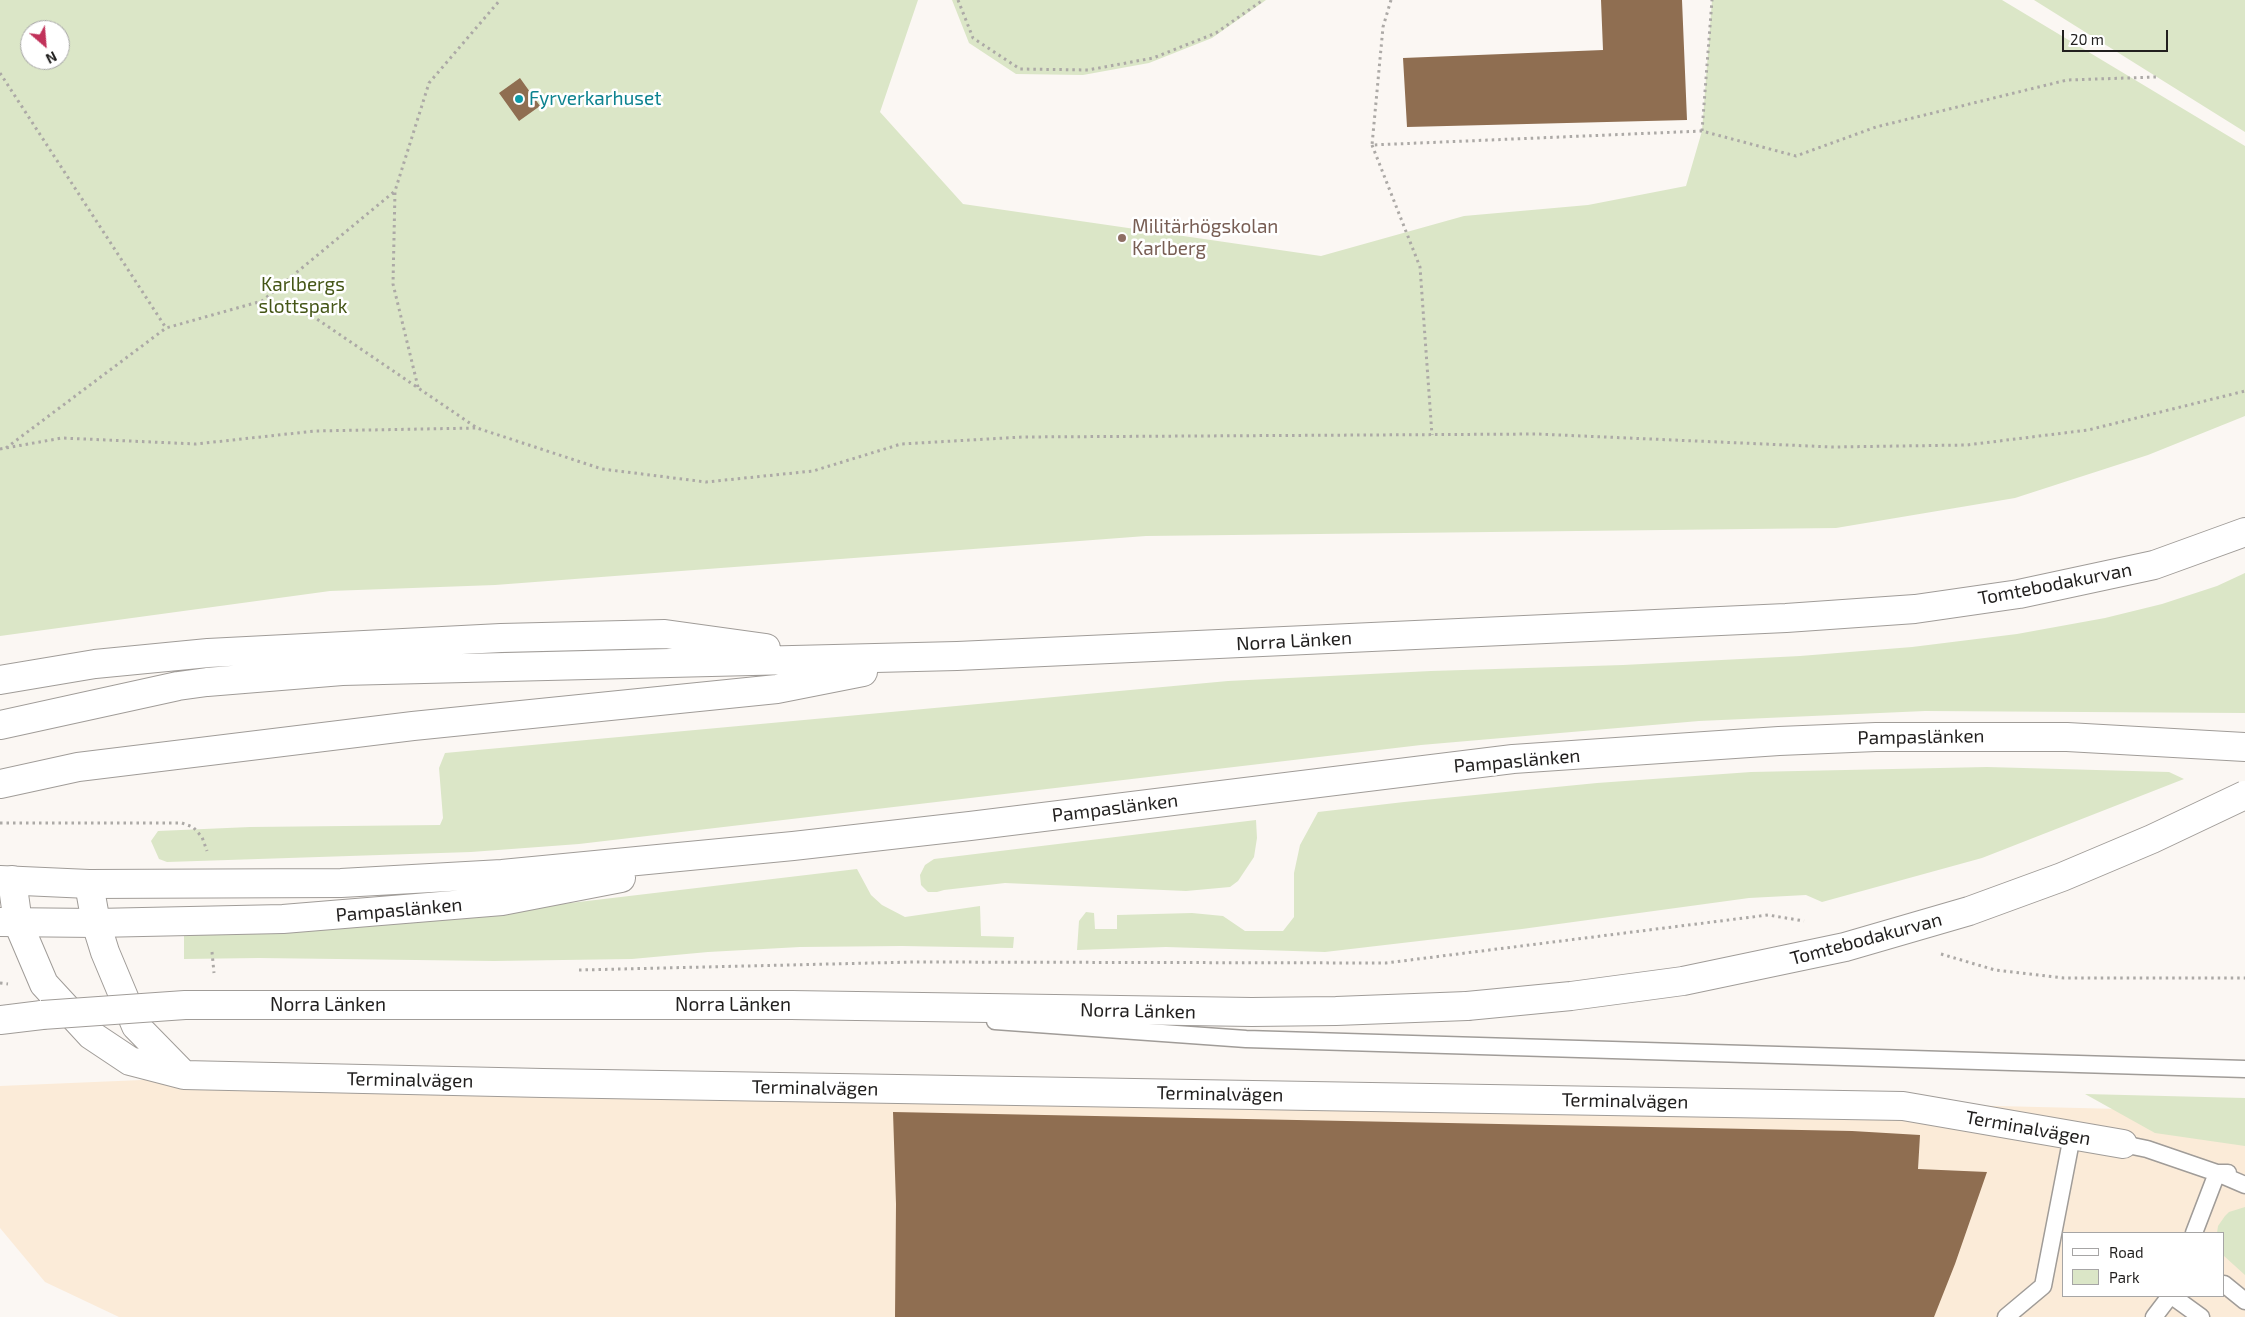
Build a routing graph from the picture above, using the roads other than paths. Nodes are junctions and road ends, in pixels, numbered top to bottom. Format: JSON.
{"nodes":[{"id":1,"x":2245,"y":532,"type":"edge"},
{"id":2,"x":1561,"y":628,"type":"joint"},
{"id":3,"x":938,"y":657,"type":"junction"},
{"id":4,"x":845,"y":659,"type":"junction"},
{"id":5,"x":0,"y":680,"type":"edge"},
{"id":6,"x":0,"y":725,"type":"edge"},
{"id":7,"x":2245,"y":747,"type":"edge"},
{"id":8,"x":0,"y":784,"type":"edge"},
{"id":9,"x":2245,"y":794,"type":"edge"},
{"id":10,"x":793,"y":846,"type":"junction"},
{"id":11,"x":6,"y":880,"type":"edge"},
{"id":12,"x":89,"y":884,"type":"junction"},
{"id":13,"x":9,"y":922,"type":"edge"},
{"id":14,"x":96,"y":923,"type":"junction"},
{"id":15,"x":791,"y":1005,"type":"junction"},
{"id":16,"x":1467,"y":1006,"type":"joint"},
{"id":17,"x":0,"y":1020,"type":"edge"},
{"id":18,"x":2245,"y":1069,"type":"edge"},
{"id":19,"x":184,"y":1075,"type":"junction"},
{"id":20,"x":2072,"y":1136,"type":"junction"},
{"id":21,"x":2123,"y":1144,"type":"joint"},
{"id":22,"x":2217,"y":1172,"type":"junction"},
{"id":23,"x":2245,"y":1173,"type":"edge"},
{"id":24,"x":2245,"y":1185,"type":"edge"},
{"id":25,"x":2194,"y":1232,"type":"edge"},
{"id":26,"x":2225,"y":1285,"type":"edge"},
{"id":27,"x":2170,"y":1297,"type":"edge"},
{"id":28,"x":2172,"y":1297,"type":"edge"},
{"id":29,"x":2245,"y":1301,"type":"edge"},
{"id":30,"x":2006,"y":1317,"type":"edge"},
{"id":31,"x":2154,"y":1317,"type":"edge"},
{"id":32,"x":2201,"y":1317,"type":"edge"}],
"edges":[{"from":1,"to":2,"type":"main road","name":"Tomtebodakurvan"},
{"from":2,"to":3,"type":"main road","name":"Norra Länken"},
{"from":3,"to":4,"type":"main road","name":"Norra Länken"},
{"from":3,"to":8,"type":"main road","name":"Norra Länken"},
{"from":4,"to":5,"type":"main road"},
{"from":4,"to":6,"type":"main road","name":"Norra Länken"},
{"from":7,"to":10,"type":"main road","name":"Pampaslänken"},
{"from":9,"to":16,"type":"main road","name":"Tomtebodakurvan","bridge":true},
{"from":10,"to":12,"type":"main road","name":"Pampaslänken"},
{"from":10,"to":14,"type":"main road","name":"Pampaslänken"},
{"from":11,"to":12,"type":"main road","name":"Pampaslänken"},
{"from":11,"to":13,"type":"main road","name":"Terminalvägen"},
{"from":12,"to":14,"type":"main road"},
{"from":13,"to":14,"type":"main road","name":"Pampaslänken"},
{"from":13,"to":19,"type":"main road","name":"Terminalvägen"},
{"from":14,"to":19,"type":"main road"},
{"from":15,"to":16,"type":"main road","name":"Norra Länken"},
{"from":15,"to":17,"type":"main road","name":"Norra Länken","bridge":true},
{"from":15,"to":18,"type":"lane"},
{"from":19,"to":20,"type":"main road","name":"Terminalvägen"},
{"from":20,"to":21,"type":"main road","name":"Terminalvägen"},
{"from":20,"to":30,"type":"lane"},
{"from":21,"to":22,"type":"lane","name":"Terminalvägen"},
{"from":22,"to":23,"type":"lane"},
{"from":22,"to":24,"type":"lane","name":"Terminalvägen"},
{"from":22,"to":25,"type":"lane"},
{"from":26,"to":29,"type":"lane"},
{"from":27,"to":31,"type":"lane"},
{"from":28,"to":32,"type":"lane"}]}
